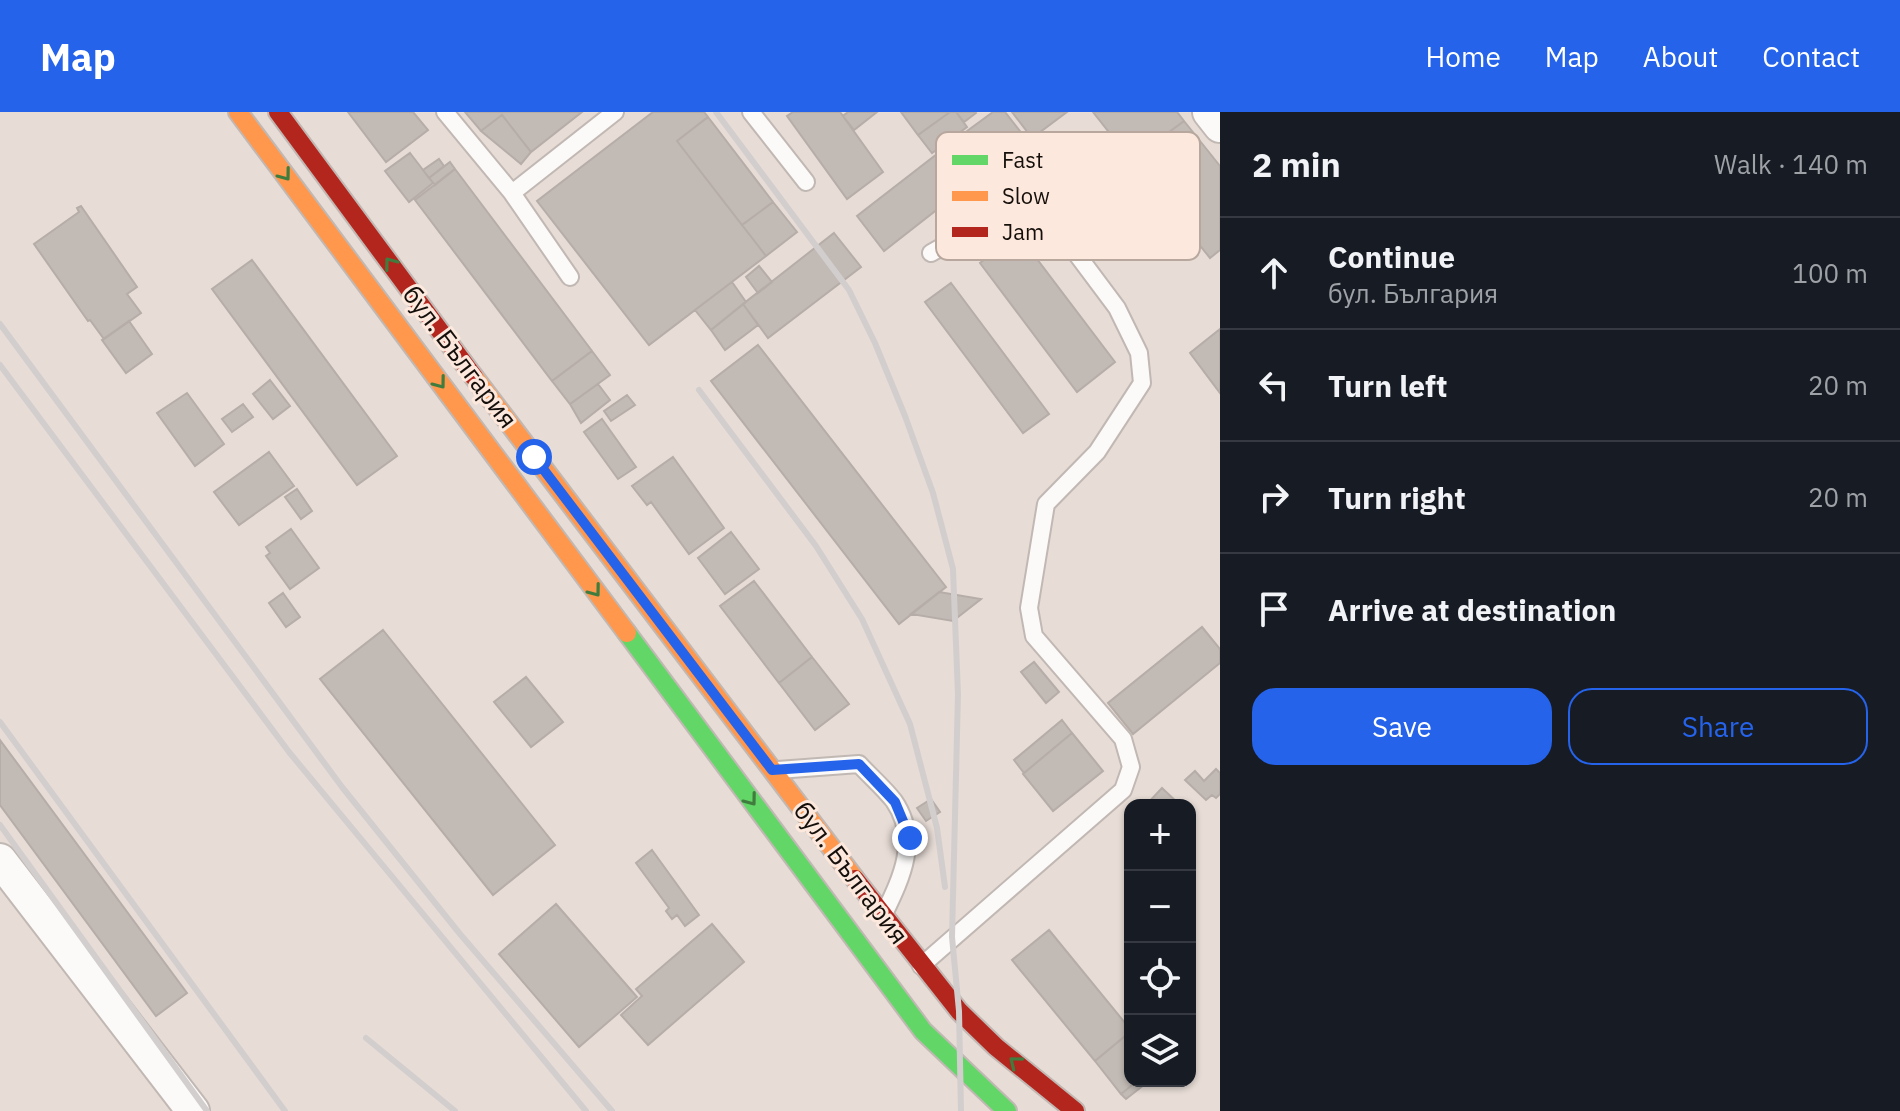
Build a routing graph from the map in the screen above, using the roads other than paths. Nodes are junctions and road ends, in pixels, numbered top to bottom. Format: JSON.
{"nodes":[{"id":1,"x":238,"y":112,"type":"edge"},
{"id":2,"x":278,"y":112,"type":"edge"},
{"id":3,"x":445,"y":112,"type":"edge"},
{"id":4,"x":615,"y":112,"type":"edge"},
{"id":5,"x":751,"y":112,"type":"edge"},
{"id":6,"x":1209,"y":112,"type":"edge"},
{"id":7,"x":1220,"y":126,"type":"edge"},
{"id":8,"x":806,"y":182,"type":"dead end"},
{"id":9,"x":512,"y":193,"type":"junction"},
{"id":10,"x":936,"y":250,"type":"edge"},
{"id":11,"x":931,"y":253,"type":"dead end"},
{"id":12,"x":1081,"y":260,"type":"edge"},
{"id":13,"x":570,"y":277,"type":"dead end"},
{"id":14,"x":534,"y":457,"type":"junction"},
{"id":15,"x":509,"y":475,"type":"junction"},
{"id":16,"x":772,"y":770,"type":"junction"},
{"id":17,"x":0,"y":860,"type":"edge"},
{"id":18,"x":884,"y":915,"type":"junction"},
{"id":19,"x":906,"y":976,"type":"junction"},
{"id":20,"x":188,"y":1109,"type":"edge"},
{"id":21,"x":1007,"y":1111,"type":"edge"},
{"id":22,"x":1075,"y":1111,"type":"edge"}],
"edges":[{"from":1,"to":15,"type":"street","name":"бул. България","one_way":true},
{"from":14,"to":2,"type":"street","name":"бул. България","one_way":true},
{"from":3,"to":9,"type":"lane"},
{"from":4,"to":9,"type":"lane"},
{"from":5,"to":8,"type":"lane"},
{"from":6,"to":7,"type":"street"},
{"from":9,"to":13,"type":"lane"},
{"from":10,"to":11,"type":"lane"},
{"from":12,"to":19,"type":"lane"},
{"from":14,"to":15,"type":"street"},
{"from":14,"to":16,"type":"street","name":"бул. България"},
{"from":15,"to":19,"type":"street","name":"бул. България","one_way":true},
{"from":16,"to":18,"type":"street","name":"бул. България"},
{"from":16,"to":18,"type":"lane"},
{"from":17,"to":20,"type":"street"},
{"from":18,"to":19,"type":"street","name":"бул. България"},
{"from":19,"to":21,"type":"street","name":"бул. България"},
{"from":22,"to":19,"type":"street","name":"бул. България","one_way":true}]}
